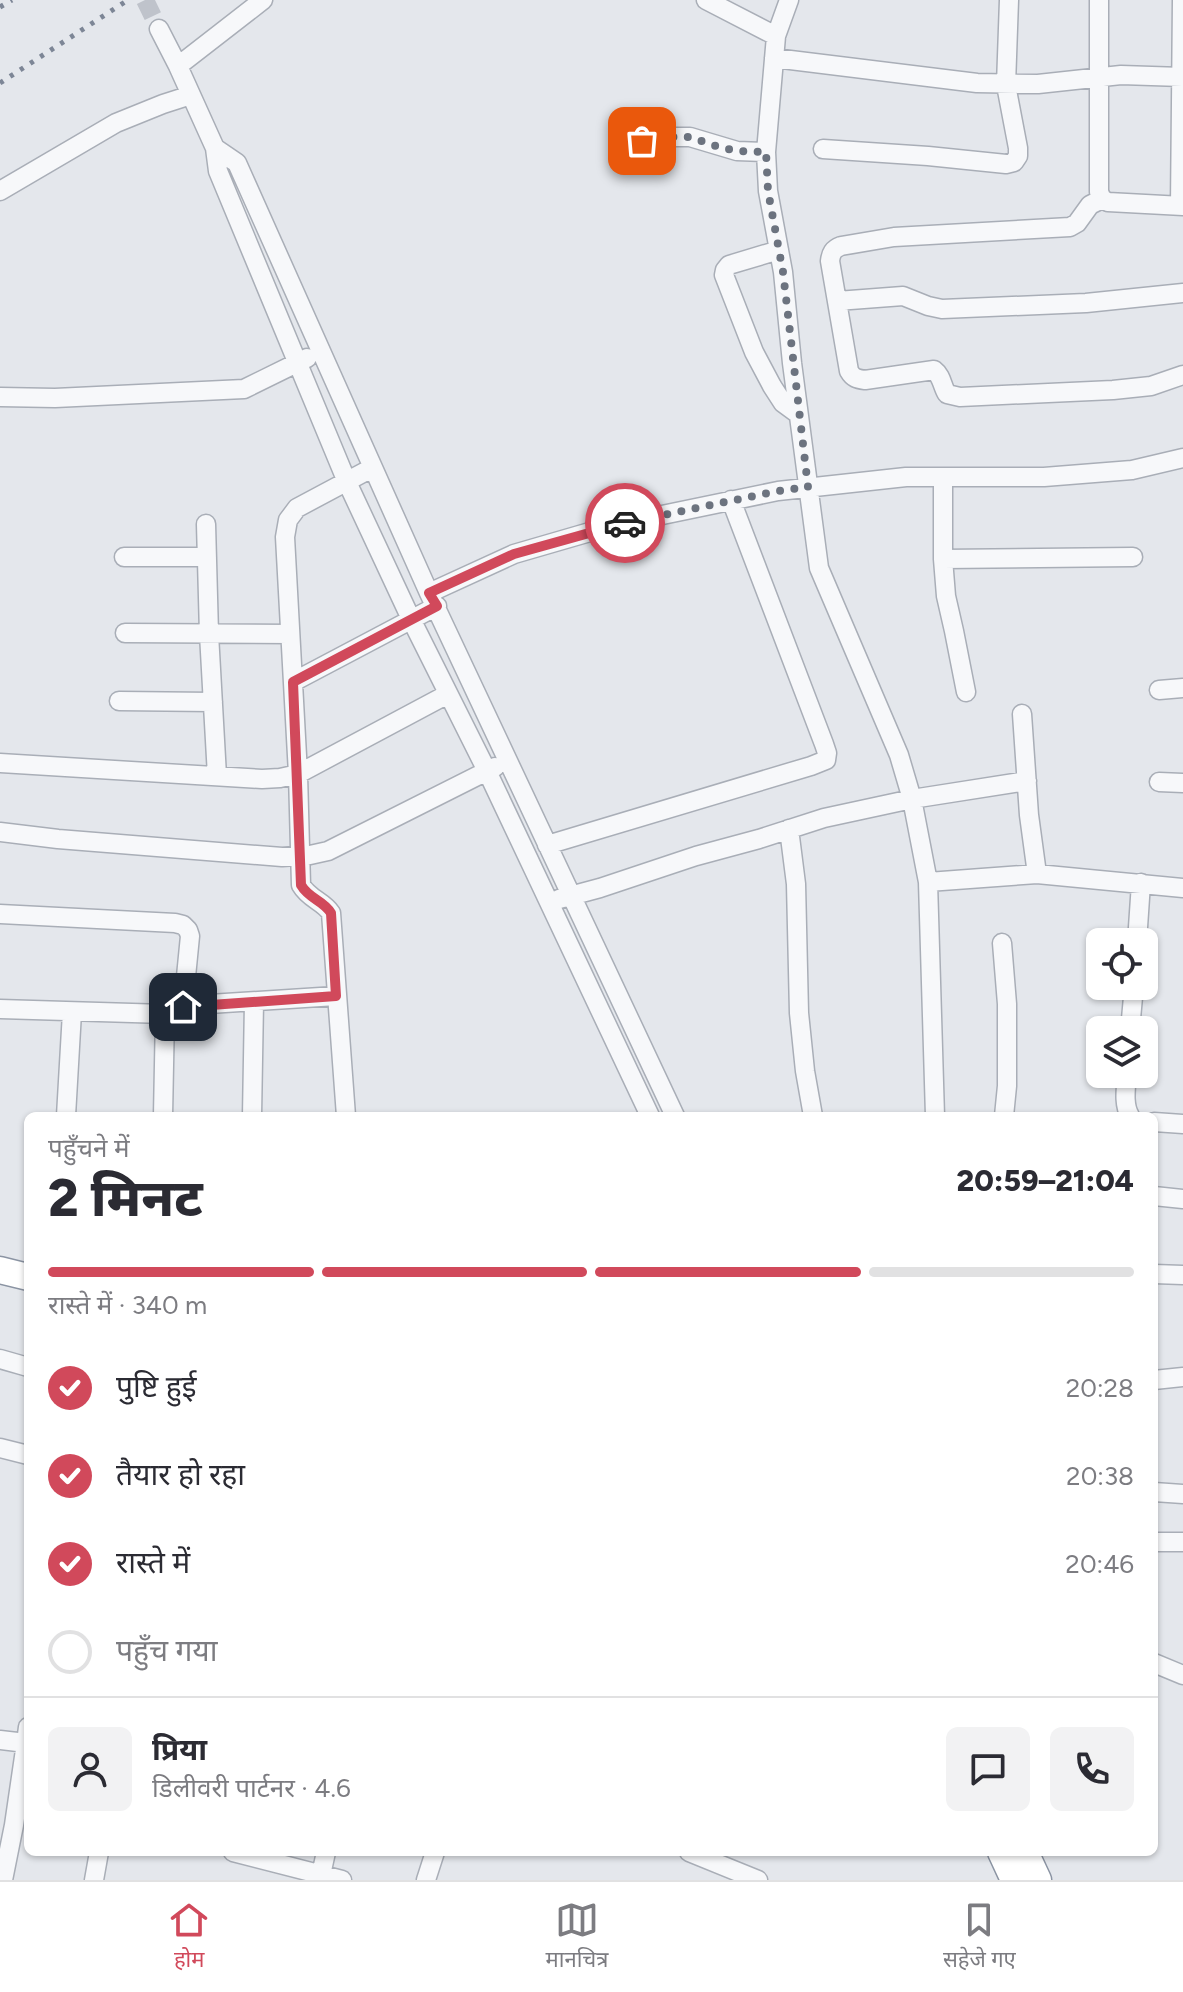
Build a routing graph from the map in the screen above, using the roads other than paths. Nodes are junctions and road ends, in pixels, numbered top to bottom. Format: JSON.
{"nodes":[{"id":1,"x":263,"y":0,"type":"edge"},
{"id":2,"x":706,"y":0,"type":"edge"},
{"id":3,"x":789,"y":0,"type":"edge"},
{"id":4,"x":1009,"y":0,"type":"edge"},
{"id":5,"x":1099,"y":0,"type":"edge"},
{"id":6,"x":1182,"y":0,"type":"edge"},
{"id":7,"x":159,"y":29,"type":"tunnel mouth"},
{"id":8,"x":776,"y":36,"type":"junction"},
{"id":9,"x":1183,"y":44,"type":"edge"},
{"id":10,"x":774,"y":58,"type":"junction"},
{"id":11,"x":178,"y":66,"type":"junction"},
{"id":12,"x":1099,"y":76,"type":"junction"},
{"id":13,"x":1182,"y":77,"type":"edge"},
{"id":14,"x":1006,"y":85,"type":"junction"},
{"id":15,"x":191,"y":95,"type":"junction"},
{"id":16,"x":1182,"y":128,"type":"edge"},
{"id":17,"x":642,"y":141,"type":"dead end"},
{"id":18,"x":215,"y":148,"type":"junction"},
{"id":19,"x":823,"y":149,"type":"dead end"},
{"id":20,"x":766,"y":152,"type":"junction"},
{"id":21,"x":0,"y":191,"type":"edge"},
{"id":22,"x":1102,"y":199,"type":"junction"},
{"id":23,"x":1181,"y":206,"type":"edge"},
{"id":24,"x":779,"y":250,"type":"junction"},
{"id":25,"x":1183,"y":293,"type":"edge"},
{"id":26,"x":837,"y":301,"type":"junction"},
{"id":27,"x":320,"y":351,"type":"junction"},
{"id":28,"x":298,"y":362,"type":"junction"},
{"id":29,"x":1183,"y":375,"type":"edge"},
{"id":30,"x":0,"y":397,"type":"edge"},
{"id":31,"x":798,"y":414,"type":"junction"},
{"id":32,"x":1183,"y":458,"type":"edge"},
{"id":33,"x":372,"y":468,"type":"junction"},
{"id":34,"x":943,"y":477,"type":"junction"},
{"id":35,"x":347,"y":482,"type":"junction"},
{"id":36,"x":808,"y":487,"type":"junction"},
{"id":37,"x":731,"y":500,"type":"junction"},
{"id":38,"x":206,"y":524,"type":"dead end"},
{"id":39,"x":124,"y":557,"type":"dead end"},
{"id":40,"x":207,"y":557,"type":"junction"},
{"id":41,"x":1133,"y":557,"type":"dead end"},
{"id":42,"x":943,"y":559,"type":"junction"},
{"id":43,"x":433,"y":599,"type":"junction"},
{"id":44,"x":411,"y":619,"type":"junction"},
{"id":45,"x":125,"y":633,"type":"dead end"},
{"id":46,"x":209,"y":634,"type":"junction"},
{"id":47,"x":290,"y":634,"type":"junction"},
{"id":48,"x":293,"y":682,"type":"junction"},
{"id":49,"x":1183,"y":688,"type":"edge"},
{"id":50,"x":1159,"y":690,"type":"dead end"},
{"id":51,"x":966,"y":692,"type":"dead end"},
{"id":52,"x":448,"y":694,"type":"junction"},
{"id":53,"x":119,"y":701,"type":"dead end"},
{"id":54,"x":213,"y":702,"type":"junction"},
{"id":55,"x":1022,"y":714,"type":"dead end"},
{"id":56,"x":508,"y":761,"type":"junction"},
{"id":57,"x":0,"y":763,"type":"edge"},
{"id":58,"x":487,"y":771,"type":"junction"},
{"id":59,"x":298,"y":774,"type":"junction"},
{"id":60,"x":217,"y":776,"type":"junction"},
{"id":61,"x":1027,"y":781,"type":"junction"},
{"id":62,"x":1159,"y":782,"type":"dead end"},
{"id":63,"x":1183,"y":783,"type":"edge"},
{"id":64,"x":912,"y":799,"type":"junction"},
{"id":65,"x":789,"y":829,"type":"junction"},
{"id":66,"x":0,"y":832,"type":"edge"},
{"id":67,"x":547,"y":845,"type":"junction"},
{"id":68,"x":299,"y":856,"type":"junction"},
{"id":69,"x":1037,"y":874,"type":"junction"},
{"id":70,"x":928,"y":882,"type":"junction"},
{"id":71,"x":1141,"y":883,"type":"junction"},
{"id":72,"x":1183,"y":888,"type":"edge"},
{"id":73,"x":570,"y":895,"type":"junction"},
{"id":74,"x":549,"y":903,"type":"junction"},
{"id":75,"x":0,"y":914,"type":"edge"},
{"id":76,"x":1138,"y":928,"type":"edge"},
{"id":77,"x":1002,"y":943,"type":"dead end"},
{"id":78,"x":336,"y":996,"type":"junction"},
{"id":79,"x":254,"y":1002,"type":"junction"},
{"id":80,"x":183,"y":1007,"type":"junction"},
{"id":81,"x":0,"y":1009,"type":"edge"},
{"id":82,"x":72,"y":1012,"type":"junction"},
{"id":83,"x":165,"y":1014,"type":"junction"},
{"id":84,"x":1126,"y":1088,"type":"edge"},
{"id":85,"x":66,"y":1112,"type":"edge"},
{"id":86,"x":163,"y":1112,"type":"edge"},
{"id":87,"x":252,"y":1112,"type":"edge"},
{"id":88,"x":346,"y":1112,"type":"edge"},
{"id":89,"x":648,"y":1112,"type":"edge"},
{"id":90,"x":673,"y":1112,"type":"edge"},
{"id":91,"x":812,"y":1112,"type":"edge"},
{"id":92,"x":935,"y":1112,"type":"edge"},
{"id":93,"x":1004,"y":1112,"type":"edge"},
{"id":94,"x":1127,"y":1112,"type":"edge"},
{"id":95,"x":1158,"y":1122,"type":"edge"},
{"id":96,"x":1183,"y":1124,"type":"edge"},
{"id":97,"x":1158,"y":1196,"type":"edge"},
{"id":98,"x":1183,"y":1199,"type":"edge"},
{"id":99,"x":0,"y":1270,"type":"edge"},
{"id":100,"x":1158,"y":1274,"type":"edge"},
{"id":101,"x":1183,"y":1275,"type":"edge"},
{"id":102,"x":24,"y":1276,"type":"edge"},
{"id":103,"x":0,"y":1289,"type":"edge"},
{"id":104,"x":24,"y":1294,"type":"edge"},
{"id":105,"x":0,"y":1359,"type":"edge"},
{"id":106,"x":24,"y":1366,"type":"edge"},
{"id":107,"x":1183,"y":1377,"type":"edge"},
{"id":108,"x":1158,"y":1380,"type":"edge"},
{"id":109,"x":0,"y":1448,"type":"edge"},
{"id":110,"x":24,"y":1454,"type":"edge"},
{"id":111,"x":1158,"y":1492,"type":"edge"},
{"id":112,"x":1183,"y":1494,"type":"edge"},
{"id":113,"x":1158,"y":1542,"type":"edge"},
{"id":114,"x":1183,"y":1542,"type":"edge"},
{"id":115,"x":1158,"y":1665,"type":"edge"},
{"id":116,"x":1183,"y":1675,"type":"edge"},
{"id":117,"x":24,"y":1736,"type":"edge"},
{"id":118,"x":0,"y":1740,"type":"edge"},
{"id":119,"x":24,"y":1766,"type":"edge"},
{"id":120,"x":7,"y":1824,"type":"edge"},
{"id":121,"x":98,"y":1856,"type":"edge"},
{"id":122,"x":251,"y":1856,"type":"edge"},
{"id":123,"x":325,"y":1856,"type":"edge"},
{"id":124,"x":434,"y":1856,"type":"edge"},
{"id":125,"x":699,"y":1856,"type":"edge"},
{"id":126,"x":1003,"y":1856,"type":"edge"},
{"id":127,"x":1027,"y":1856,"type":"edge"},
{"id":128,"x":321,"y":1875,"type":"junction"},
{"id":129,"x":3,"y":1880,"type":"edge"},
{"id":130,"x":94,"y":1880,"type":"edge"},
{"id":131,"x":342,"y":1880,"type":"edge"},
{"id":132,"x":426,"y":1880,"type":"edge"},
{"id":133,"x":758,"y":1880,"type":"edge"},
{"id":134,"x":1014,"y":1880,"type":"edge"},
{"id":135,"x":1038,"y":1880,"type":"edge"}],
"edges":[{"from":1,"to":11,"type":"street"},
{"from":2,"to":8,"type":"street"},
{"from":3,"to":8,"type":"street"},
{"from":4,"to":14,"type":"street"},
{"from":5,"to":12,"type":"street"},
{"from":6,"to":9,"type":"street"},
{"from":7,"to":11,"type":"street"},
{"from":8,"to":10,"type":"street"},
{"from":9,"to":13,"type":"street"},
{"from":10,"to":14,"type":"street"},
{"from":10,"to":20,"type":"street"},
{"from":11,"to":15,"type":"street"},
{"from":12,"to":13,"type":"street"},
{"from":12,"to":14,"type":"street"},
{"from":12,"to":22,"type":"street"},
{"from":13,"to":16,"type":"street"},
{"from":14,"to":19,"type":"street"},
{"from":15,"to":18,"type":"street"},
{"from":15,"to":21,"type":"street"},
{"from":16,"to":23,"type":"street"},
{"from":17,"to":20,"type":"street"},
{"from":18,"to":27,"type":"street"},
{"from":18,"to":28,"type":"street"},
{"from":20,"to":24,"type":"street"},
{"from":22,"to":23,"type":"street"},
{"from":22,"to":26,"type":"street"},
{"from":24,"to":31,"type":"street"},
{"from":24,"to":31,"type":"street"},
{"from":25,"to":26,"type":"street"},
{"from":26,"to":29,"type":"street"},
{"from":27,"to":28,"type":"street"},
{"from":27,"to":33,"type":"street"},
{"from":28,"to":30,"type":"street"},
{"from":28,"to":35,"type":"street"},
{"from":31,"to":36,"type":"street"},
{"from":32,"to":34,"type":"street"},
{"from":33,"to":35,"type":"street"},
{"from":33,"to":43,"type":"street"},
{"from":34,"to":36,"type":"street"},
{"from":34,"to":42,"type":"street"},
{"from":35,"to":44,"type":"street"},
{"from":35,"to":47,"type":"street"},
{"from":36,"to":37,"type":"street"},
{"from":36,"to":64,"type":"street"},
{"from":37,"to":43,"type":"street"},
{"from":37,"to":67,"type":"street"},
{"from":38,"to":40,"type":"street"},
{"from":39,"to":40,"type":"street"},
{"from":40,"to":46,"type":"street"},
{"from":41,"to":42,"type":"street"},
{"from":42,"to":51,"type":"street"},
{"from":43,"to":44,"type":"street"},
{"from":43,"to":56,"type":"street"},
{"from":44,"to":48,"type":"street"},
{"from":44,"to":52,"type":"street"},
{"from":45,"to":46,"type":"street"},
{"from":46,"to":47,"type":"street"},
{"from":46,"to":54,"type":"street"},
{"from":47,"to":48,"type":"street"},
{"from":48,"to":59,"type":"street"},
{"from":49,"to":50,"type":"street"},
{"from":52,"to":58,"type":"street"},
{"from":52,"to":59,"type":"street"},
{"from":53,"to":54,"type":"street"},
{"from":54,"to":60,"type":"street"},
{"from":55,"to":61,"type":"street"},
{"from":56,"to":58,"type":"street"},
{"from":56,"to":67,"type":"street"},
{"from":57,"to":60,"type":"street"},
{"from":58,"to":68,"type":"street"},
{"from":58,"to":74,"type":"street"},
{"from":59,"to":60,"type":"street"},
{"from":59,"to":68,"type":"street"},
{"from":61,"to":64,"type":"street"},
{"from":61,"to":69,"type":"street"},
{"from":62,"to":63,"type":"street"},
{"from":64,"to":65,"type":"street"},
{"from":64,"to":70,"type":"street"},
{"from":65,"to":73,"type":"street"},
{"from":65,"to":91,"type":"street"},
{"from":66,"to":68,"type":"street"},
{"from":67,"to":73,"type":"street"},
{"from":68,"to":78,"type":"street"},
{"from":69,"to":70,"type":"street"},
{"from":69,"to":71,"type":"street"},
{"from":70,"to":92,"type":"street"},
{"from":71,"to":72,"type":"street"},
{"from":71,"to":76,"type":"street"},
{"from":73,"to":74,"type":"street"},
{"from":73,"to":90,"type":"street"},
{"from":74,"to":89,"type":"street"},
{"from":75,"to":80,"type":"street"},
{"from":77,"to":93,"type":"street"},
{"from":78,"to":79,"type":"street"},
{"from":78,"to":88,"type":"street"},
{"from":79,"to":80,"type":"street"},
{"from":79,"to":87,"type":"street"},
{"from":80,"to":83,"type":"street"},
{"from":81,"to":82,"type":"street"},
{"from":82,"to":83,"type":"street"},
{"from":82,"to":85,"type":"street"},
{"from":83,"to":86,"type":"street"},
{"from":84,"to":94,"type":"street"},
{"from":95,"to":96,"type":"street"},
{"from":97,"to":98,"type":"street"},
{"from":99,"to":102,"type":"highway"},
{"from":100,"to":101,"type":"street"},
{"from":103,"to":104,"type":"highway"},
{"from":105,"to":106,"type":"street"},
{"from":107,"to":108,"type":"street"},
{"from":109,"to":110,"type":"street"},
{"from":111,"to":112,"type":"street"},
{"from":113,"to":114,"type":"street"},
{"from":115,"to":116,"type":"street"},
{"from":117,"to":118,"type":"street"},
{"from":119,"to":120,"type":"street"},
{"from":120,"to":129,"type":"street"},
{"from":121,"to":130,"type":"street"},
{"from":122,"to":128,"type":"street"},
{"from":123,"to":128,"type":"street"},
{"from":124,"to":132,"type":"street"},
{"from":125,"to":133,"type":"street"},
{"from":126,"to":134,"type":"highway"},
{"from":127,"to":135,"type":"highway"},
{"from":128,"to":131,"type":"street"}]}
